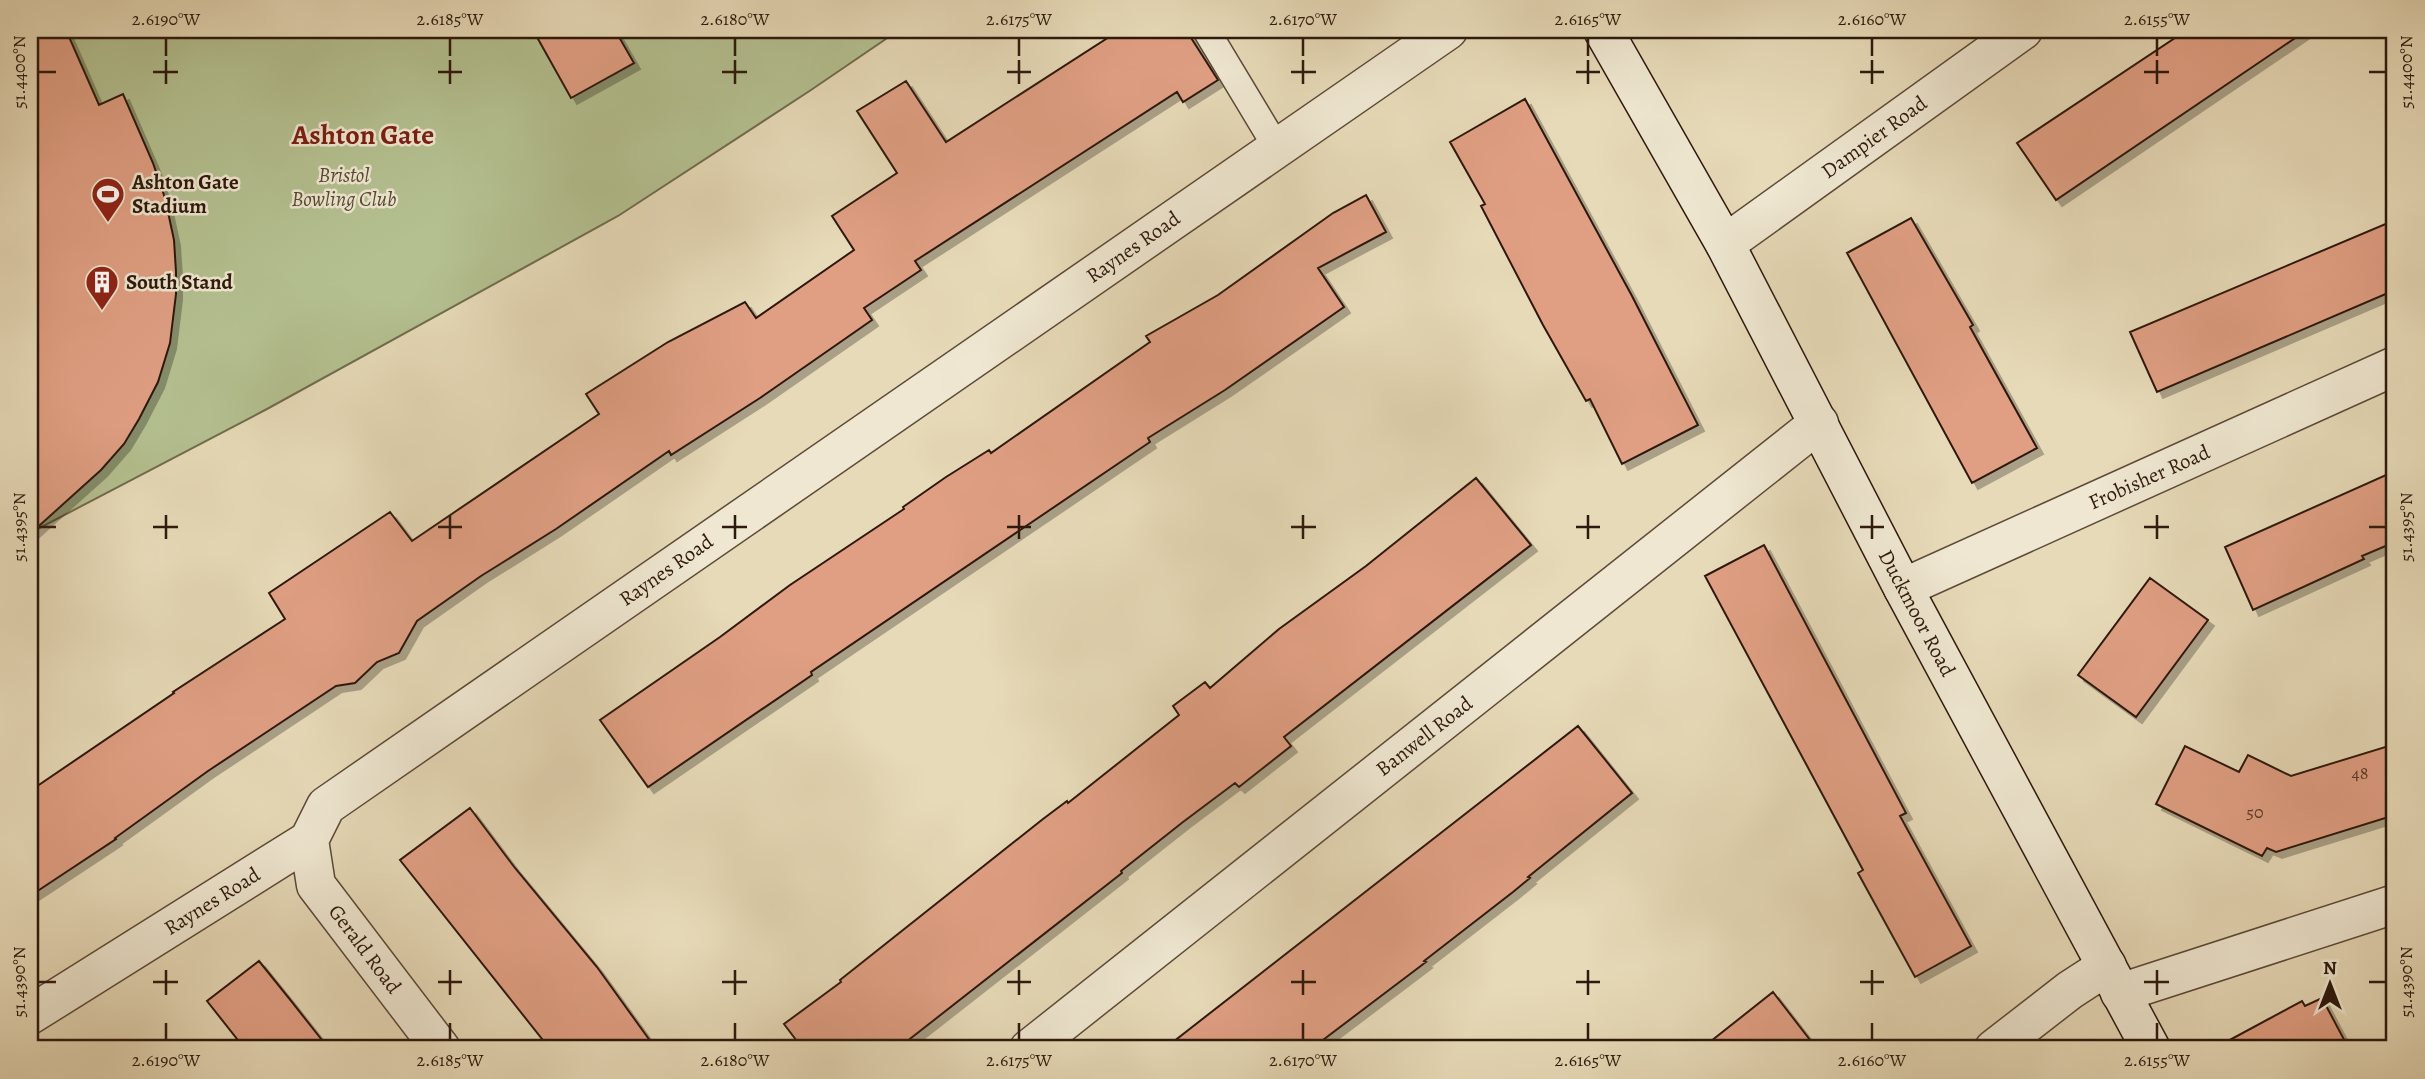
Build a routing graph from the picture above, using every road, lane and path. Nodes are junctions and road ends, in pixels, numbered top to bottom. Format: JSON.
{"nodes":[{"id":1,"x":1206,"y":30,"type":"edge"},
{"id":2,"x":1448,"y":30,"type":"edge"},
{"id":3,"x":1604,"y":30,"type":"edge"},
{"id":4,"x":2023,"y":30,"type":"edge"},
{"id":5,"x":1277,"y":148,"type":"junction"},
{"id":6,"x":1725,"y":244,"type":"junction"},
{"id":7,"x":2395,"y":366,"type":"edge"},
{"id":8,"x":1819,"y":423,"type":"junction"},
{"id":9,"x":1903,"y":588,"type":"junction"},
{"id":10,"x":309,"y":840,"type":"junction"},
{"id":11,"x":2395,"y":904,"type":"edge"},
{"id":12,"x":2114,"y":979,"type":"junction"},
{"id":13,"x":30,"y":1015,"type":"edge"},
{"id":14,"x":441,"y":1049,"type":"edge"},
{"id":15,"x":1030,"y":1049,"type":"edge"},
{"id":16,"x":1994,"y":1049,"type":"edge"},
{"id":17,"x":2151,"y":1049,"type":"edge"}],
"edges":[{"from":1,"to":5,"type":"lane"},
{"from":2,"to":5,"type":"street","name":"Raynes Road"},
{"from":3,"to":6,"type":"street","name":"Duckmoor Road"},
{"from":4,"to":6,"type":"street","name":"Dampier Road"},
{"from":5,"to":10,"type":"street","name":"Raynes Road"},
{"from":6,"to":8,"type":"street","name":"Duckmoor Road"},
{"from":7,"to":9,"type":"street","name":"Frobisher Road"},
{"from":8,"to":9,"type":"street","name":"Duckmoor Road"},
{"from":8,"to":15,"type":"street","name":"Banwell Road"},
{"from":9,"to":12,"type":"street","name":"Duckmoor Road"},
{"from":10,"to":13,"type":"street","name":"Raynes Road"},
{"from":10,"to":14,"type":"street","name":"Gerald Road"},
{"from":11,"to":12,"type":"street"},
{"from":12,"to":16,"type":"street"},
{"from":12,"to":17,"type":"street","name":"Duckmoor Road"}]}
